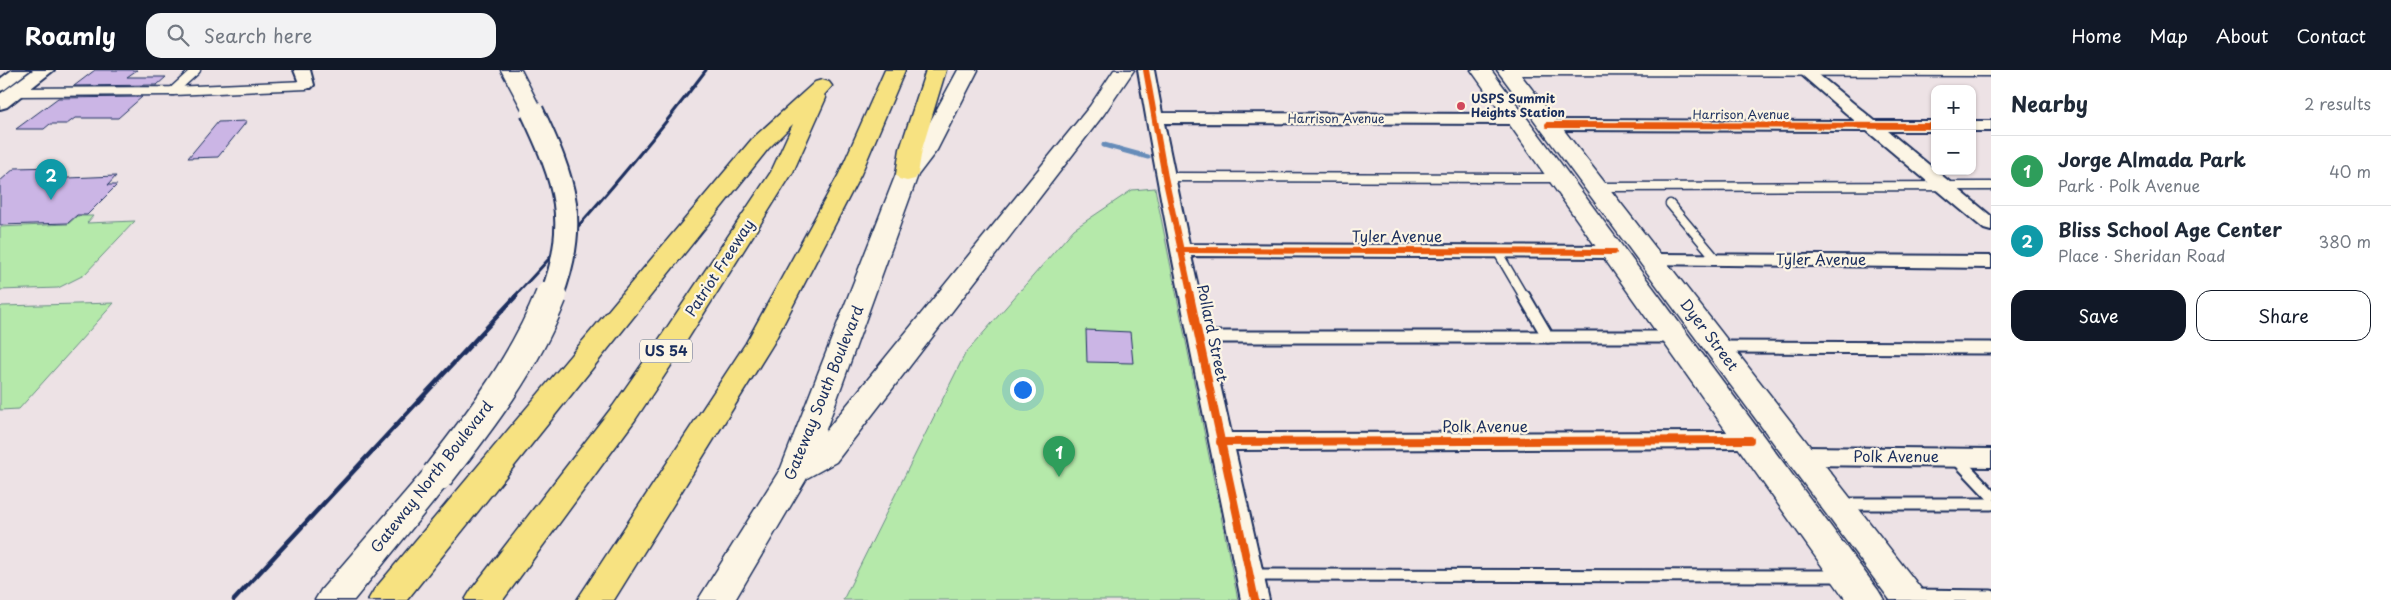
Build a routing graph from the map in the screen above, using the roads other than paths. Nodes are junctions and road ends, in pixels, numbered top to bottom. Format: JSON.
{"nodes":[{"id":1,"x":22,"y":70,"type":"edge"},
{"id":2,"x":45,"y":70,"type":"edge"},
{"id":3,"x":196,"y":70,"type":"edge"},
{"id":4,"x":302,"y":70,"type":"edge"},
{"id":5,"x":511,"y":70,"type":"edge"},
{"id":6,"x":895,"y":70,"type":"edge"},
{"id":7,"x":936,"y":70,"type":"edge"},
{"id":8,"x":968,"y":70,"type":"edge"},
{"id":9,"x":1124,"y":70,"type":"edge"},
{"id":10,"x":1146,"y":70,"type":"edge"},
{"id":11,"x":1481,"y":70,"type":"edge"},
{"id":12,"x":1507,"y":71,"type":"edge"},
{"id":13,"x":1550,"y":71,"type":"edge"},
{"id":14,"x":1584,"y":71,"type":"edge"},
{"id":15,"x":1806,"y":71,"type":"edge"},
{"id":16,"x":1991,"y":72,"type":"edge"},
{"id":17,"x":826,"y":78,"type":"edge"},
{"id":18,"x":306,"y":85,"type":"joint"},
{"id":19,"x":173,"y":91,"type":"junction"},
{"id":20,"x":3,"y":97,"type":"edge"},
{"id":21,"x":1154,"y":118,"type":"junction"},
{"id":22,"x":1518,"y":119,"type":"junction"},
{"id":23,"x":1548,"y":125,"type":"junction"},
{"id":24,"x":1871,"y":126,"type":"junction"},
{"id":25,"x":1931,"y":126,"type":"edge"},
{"id":26,"x":1976,"y":126,"type":"edge"},
{"id":27,"x":1991,"y":126,"type":"edge"},
{"id":28,"x":908,"y":174,"type":"junction"},
{"id":29,"x":1165,"y":177,"type":"junction"},
{"id":30,"x":1560,"y":177,"type":"junction"},
{"id":31,"x":1943,"y":185,"type":"junction"},
{"id":32,"x":1991,"y":186,"type":"edge"},
{"id":33,"x":1596,"y":187,"type":"junction"},
{"id":34,"x":1670,"y":204,"type":"dead end"},
{"id":35,"x":1991,"y":225,"type":"edge"},
{"id":36,"x":1180,"y":250,"type":"junction"},
{"id":37,"x":1497,"y":251,"type":"junction"},
{"id":38,"x":1614,"y":252,"type":"junction"},
{"id":39,"x":1652,"y":260,"type":"junction"},
{"id":40,"x":1717,"y":260,"type":"junction"},
{"id":41,"x":1991,"y":262,"type":"edge"},
{"id":42,"x":1198,"y":337,"type":"junction"},
{"id":43,"x":1548,"y":337,"type":"junction"},
{"id":44,"x":1675,"y":337,"type":"junction"},
{"id":45,"x":1718,"y":348,"type":"junction"},
{"id":46,"x":1991,"y":348,"type":"edge"},
{"id":47,"x":1750,"y":440,"type":"junction"},
{"id":48,"x":1220,"y":442,"type":"junction"},
{"id":49,"x":1801,"y":456,"type":"junction"},
{"id":50,"x":1956,"y":457,"type":"junction"},
{"id":51,"x":1991,"y":458,"type":"edge"},
{"id":52,"x":796,"y":470,"type":"junction"},
{"id":53,"x":1991,"y":495,"type":"edge"},
{"id":54,"x":1991,"y":504,"type":"edge"},
{"id":55,"x":1844,"y":515,"type":"junction"},
{"id":56,"x":1249,"y":575,"type":"junction"},
{"id":57,"x":1858,"y":588,"type":"edge"},
{"id":58,"x":1991,"y":596,"type":"edge"},
{"id":59,"x":1908,"y":598,"type":"edge"},
{"id":60,"x":333,"y":600,"type":"edge"},
{"id":61,"x":386,"y":600,"type":"edge"},
{"id":62,"x":483,"y":600,"type":"edge"},
{"id":63,"x":595,"y":600,"type":"edge"},
{"id":64,"x":716,"y":600,"type":"edge"},
{"id":65,"x":1255,"y":600,"type":"edge"}],
"edges":[{"from":1,"to":20,"type":"street"},
{"from":2,"to":20,"type":"street"},
{"from":3,"to":19,"type":"lane"},
{"from":4,"to":18,"type":"street"},
{"from":5,"to":60,"type":"main road","name":"Gateway North Boulevard","bridge":true},
{"from":6,"to":63,"type":"highway"},
{"from":7,"to":28,"type":"highway"},
{"from":8,"to":28,"type":"main road","name":"Gateway South Boulevard"},
{"from":9,"to":52,"type":"main road"},
{"from":10,"to":21,"type":"street","name":"Pollard Street"},
{"from":11,"to":22,"type":"main road","name":"Dyer Street"},
{"from":12,"to":13,"type":"lane"},
{"from":12,"to":23,"type":"main road","name":"Dyer Street"},
{"from":13,"to":14,"type":"lane"},
{"from":14,"to":15,"type":"lane"},
{"from":15,"to":16,"type":"lane"},
{"from":15,"to":24,"type":"street"},
{"from":17,"to":61,"type":"highway"},
{"from":17,"to":62,"type":"highway","name":"Patriot Freeway","number":"US 54"},
{"from":18,"to":19,"type":"lane"},
{"from":19,"to":20,"type":"lane"},
{"from":21,"to":22,"type":"street","name":"Harrison Avenue"},
{"from":21,"to":29,"type":"street","name":"Pollard Street"},
{"from":22,"to":30,"type":"main road","name":"Dyer Street"},
{"from":23,"to":24,"type":"street","name":"Harrison Avenue"},
{"from":23,"to":33,"type":"main road","name":"Dyer Street"},
{"from":24,"to":25,"type":"street","name":"Harrison Avenue"},
{"from":24,"to":31,"type":"street"},
{"from":26,"to":27,"type":"street"},
{"from":28,"to":52,"type":"main road","name":"Gateway South Boulevard"},
{"from":29,"to":30,"type":"lane"},
{"from":29,"to":36,"type":"street","name":"Pollard Street"},
{"from":30,"to":38,"type":"main road","name":"Dyer Street"},
{"from":30,"to":39,"type":"main road"},
{"from":31,"to":32,"type":"lane"},
{"from":31,"to":33,"type":"lane"},
{"from":31,"to":35,"type":"street"},
{"from":33,"to":39,"type":"main road","name":"Dyer Street"},
{"from":34,"to":40,"type":"lane"},
{"from":36,"to":37,"type":"street","name":"Tyler Avenue"},
{"from":36,"to":42,"type":"street","name":"Pollard Street"},
{"from":37,"to":38,"type":"street","name":"Tyler Avenue"},
{"from":37,"to":43,"type":"lane"},
{"from":38,"to":44,"type":"main road","name":"Dyer Street"},
{"from":39,"to":40,"type":"street","name":"Tyler Avenue"},
{"from":39,"to":45,"type":"main road","name":"Dyer Street"},
{"from":40,"to":41,"type":"street","name":"Tyler Avenue"},
{"from":42,"to":43,"type":"lane"},
{"from":42,"to":48,"type":"street","name":"Pollard Street"},
{"from":43,"to":44,"type":"lane"},
{"from":44,"to":47,"type":"main road","name":"Dyer Street"},
{"from":45,"to":46,"type":"lane"},
{"from":45,"to":49,"type":"main road","name":"Dyer Street"},
{"from":47,"to":48,"type":"street","name":"Polk Avenue"},
{"from":47,"to":55,"type":"main road"},
{"from":47,"to":57,"type":"main road","name":"Dyer Street"},
{"from":48,"to":56,"type":"street","name":"Pollard Street"},
{"from":49,"to":50,"type":"street","name":"Polk Avenue"},
{"from":49,"to":55,"type":"main road","name":"Dyer Street"},
{"from":50,"to":51,"type":"street","name":"Polk Avenue"},
{"from":50,"to":53,"type":"lane"},
{"from":52,"to":64,"type":"main road","name":"Gateway South Boulevard"},
{"from":54,"to":55,"type":"lane"},
{"from":55,"to":59,"type":"main road","name":"Dyer Street"},
{"from":56,"to":57,"type":"lane"},
{"from":56,"to":65,"type":"street","name":"Pollard Street"},
{"from":58,"to":59,"type":"lane"}]}
